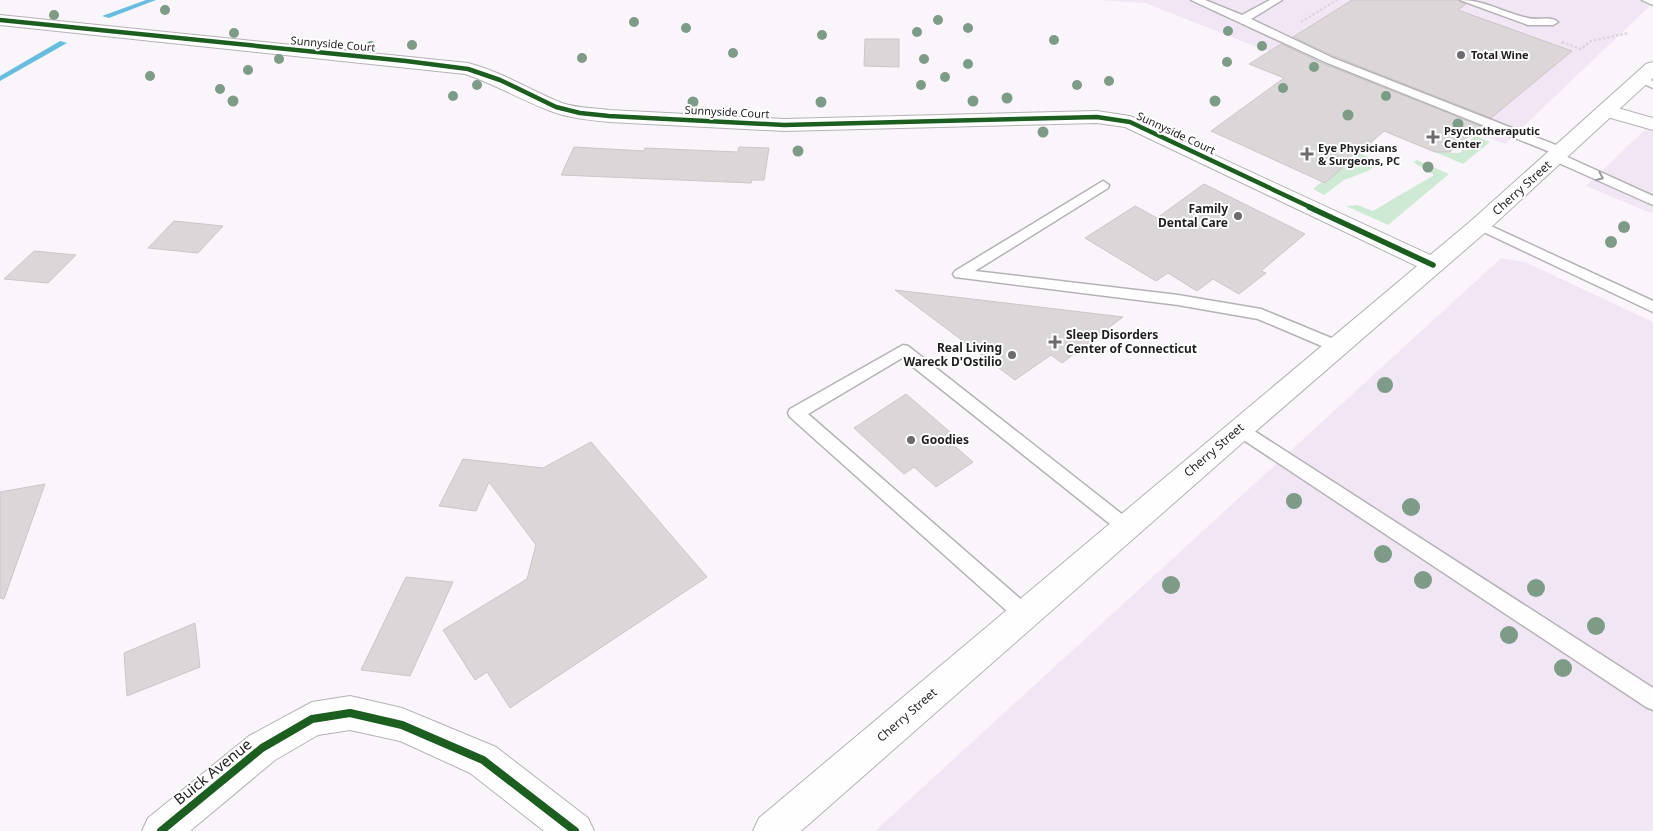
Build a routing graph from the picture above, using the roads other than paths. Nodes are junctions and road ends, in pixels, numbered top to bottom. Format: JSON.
{"nodes":[{"id":1,"x":1196,"y":0,"type":"edge"},
{"id":2,"x":1277,"y":0,"type":"edge"},
{"id":3,"x":1465,"y":0,"type":"edge"},
{"id":4,"x":1646,"y":0,"type":"edge"},
{"id":5,"x":1653,"y":2,"type":"edge"},
{"id":6,"x":1243,"y":19,"type":"junction"},
{"id":7,"x":0,"y":20,"type":"edge"},
{"id":8,"x":1554,"y":22,"type":"dead end"},
{"id":9,"x":1649,"y":78,"type":"edge"},
{"id":10,"x":1607,"y":111,"type":"junction"},
{"id":11,"x":1653,"y":124,"type":"edge"},
{"id":12,"x":1559,"y":154,"type":"junction"},
{"id":13,"x":1103,"y":186,"type":"dead end"},
{"id":14,"x":1653,"y":201,"type":"edge"},
{"id":15,"x":1480,"y":226,"type":"junction"},
{"id":16,"x":1433,"y":265,"type":"junction"},
{"id":17,"x":1653,"y":307,"type":"edge"},
{"id":18,"x":1336,"y":346,"type":"junction"},
{"id":19,"x":1239,"y":429,"type":"junction"},
{"id":20,"x":1126,"y":526,"type":"junction"},
{"id":21,"x":1024,"y":614,"type":"junction"},
{"id":22,"x":1653,"y":700,"type":"edge"},
{"id":23,"x":161,"y":831,"type":"edge"},
{"id":24,"x":575,"y":831,"type":"edge"},
{"id":25,"x":772,"y":831,"type":"edge"}],
"edges":[{"from":1,"to":6,"type":"lane"},
{"from":2,"to":6,"type":"lane"},
{"from":3,"to":8,"type":"lane"},
{"from":4,"to":5,"type":"lane"},
{"from":6,"to":12,"type":"lane"},
{"from":7,"to":16,"type":"street","name":"Sunnyside Court"},
{"from":9,"to":10,"type":"street","name":"Cherry Street"},
{"from":10,"to":11,"type":"street"},
{"from":10,"to":12,"type":"street","name":"Cherry Street"},
{"from":12,"to":14,"type":"lane","one_way":true},
{"from":12,"to":15,"type":"street","name":"Cherry Street"},
{"from":13,"to":18,"type":"lane"},
{"from":15,"to":16,"type":"street","name":"Cherry Street"},
{"from":15,"to":17,"type":"lane"},
{"from":16,"to":18,"type":"street","name":"Cherry Street"},
{"from":18,"to":19,"type":"street","name":"Cherry Street"},
{"from":19,"to":20,"type":"street","name":"Cherry Street"},
{"from":19,"to":22,"type":"lane"},
{"from":20,"to":21,"type":"street","name":"Cherry Street"},
{"from":20,"to":21,"type":"lane"},
{"from":21,"to":25,"type":"street","name":"Cherry Street"},
{"from":23,"to":24,"type":"street","name":"Buick Avenue"}]}
